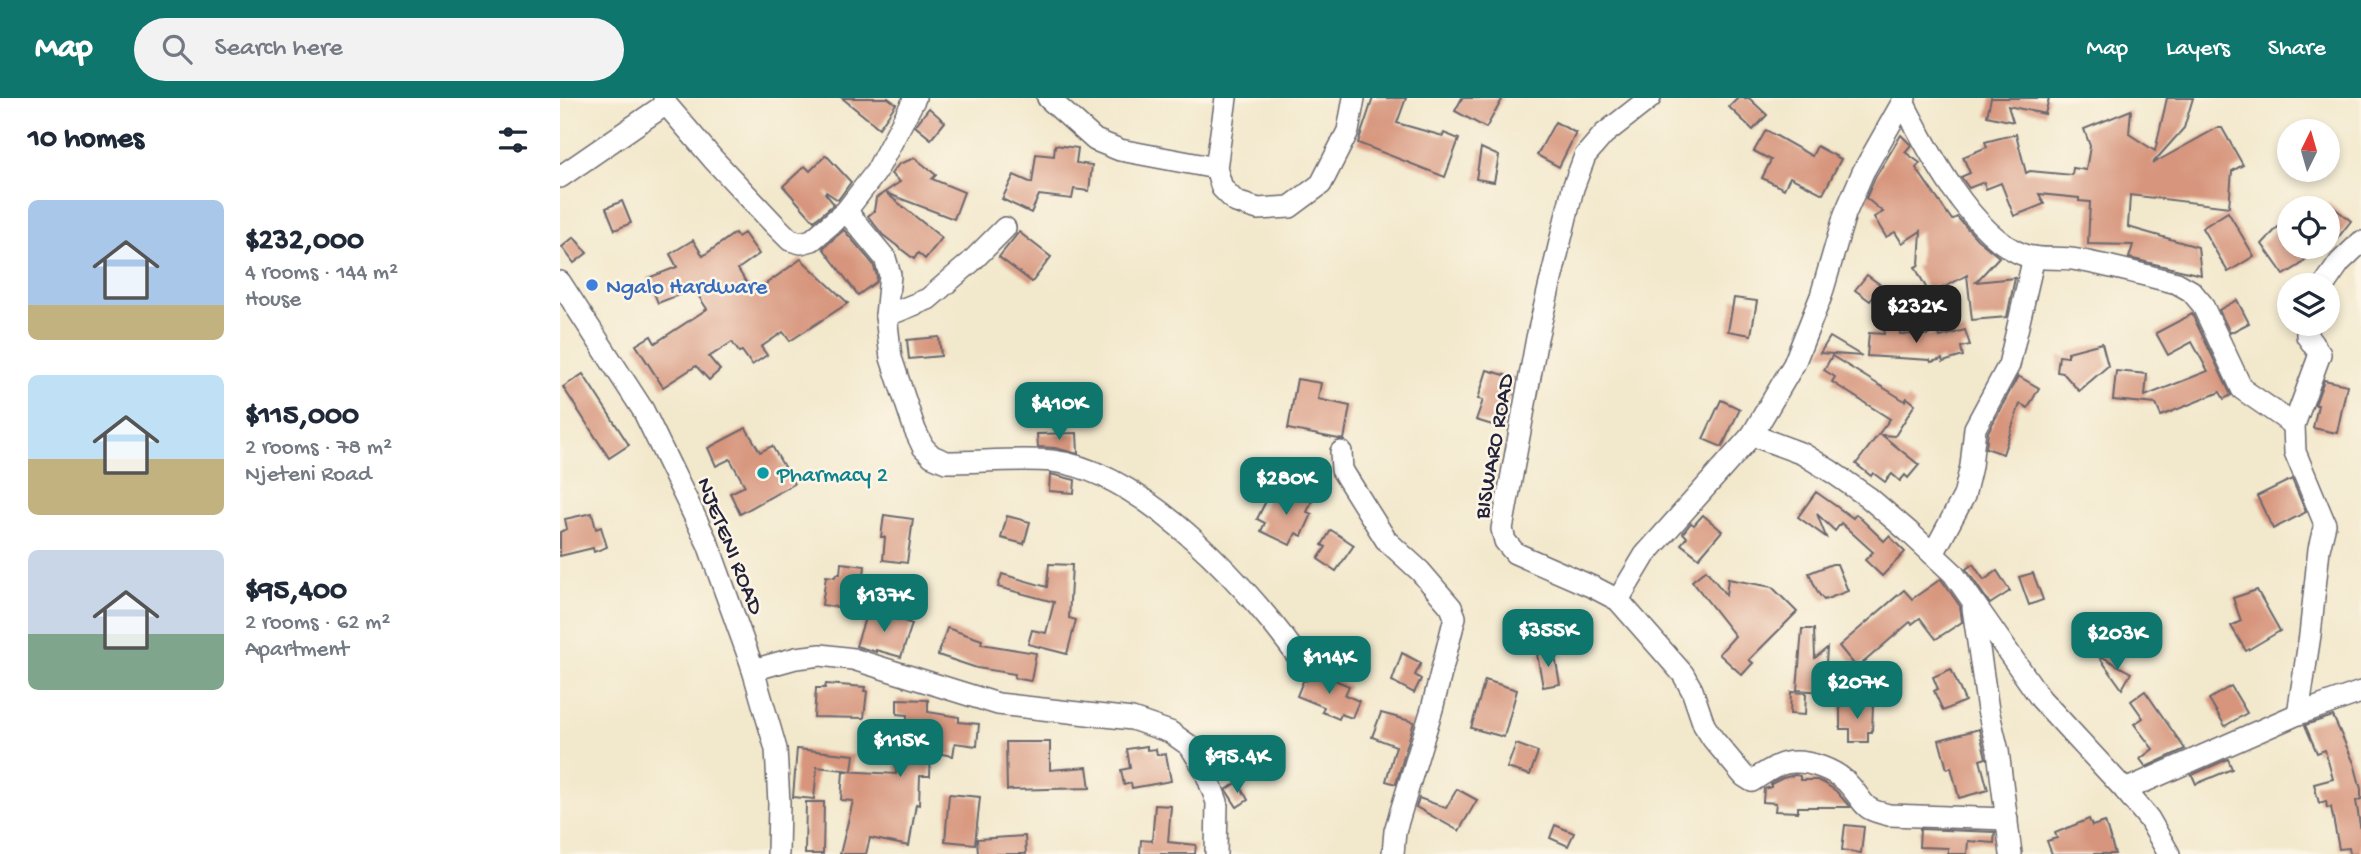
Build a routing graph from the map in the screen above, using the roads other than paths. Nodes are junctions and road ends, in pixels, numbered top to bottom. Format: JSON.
{"nodes":[{"id":1,"x":915,"y":98,"type":"edge"},
{"id":2,"x":1048,"y":98,"type":"edge"},
{"id":3,"x":1226,"y":98,"type":"edge"},
{"id":4,"x":1354,"y":98,"type":"edge"},
{"id":5,"x":1650,"y":98,"type":"edge"},
{"id":6,"x":1904,"y":100,"type":"edge"},
{"id":7,"x":665,"y":101,"type":"edge"},
{"id":8,"x":1216,"y":168,"type":"junction"},
{"id":9,"x":560,"y":177,"type":"edge"},
{"id":10,"x":846,"y":211,"type":"junction"},
{"id":11,"x":1005,"y":228,"type":"dead end"},
{"id":12,"x":2361,"y":242,"type":"edge"},
{"id":13,"x":2034,"y":257,"type":"junction"},
{"id":14,"x":2332,"y":273,"type":"edge"},
{"id":15,"x":560,"y":282,"type":"edge"},
{"id":16,"x":886,"y":316,"type":"junction"},
{"id":17,"x":2308,"y":336,"type":"edge"},
{"id":18,"x":2294,"y":425,"type":"junction"},
{"id":19,"x":1752,"y":435,"type":"junction"},
{"id":20,"x":1341,"y":452,"type":"dead end"},
{"id":21,"x":1933,"y":554,"type":"junction"},
{"id":22,"x":1618,"y":600,"type":"junction"},
{"id":23,"x":1972,"y":602,"type":"junction"},
{"id":24,"x":1306,"y":668,"type":"dead end"},
{"id":25,"x":753,"y":670,"type":"junction"},
{"id":26,"x":2361,"y":692,"type":"edge"},
{"id":27,"x":2298,"y":714,"type":"junction"},
{"id":28,"x":2125,"y":790,"type":"junction"},
{"id":29,"x":2007,"y":819,"type":"junction"},
{"id":30,"x":778,"y":854,"type":"edge"},
{"id":31,"x":1216,"y":854,"type":"edge"},
{"id":32,"x":1393,"y":854,"type":"edge"},
{"id":33,"x":2011,"y":854,"type":"edge"},
{"id":34,"x":2169,"y":854,"type":"edge"}],
"edges":[{"from":1,"to":10,"type":"street"},
{"from":2,"to":8,"type":"street"},
{"from":3,"to":8,"type":"street"},
{"from":4,"to":8,"type":"street"},
{"from":5,"to":22,"type":"street","name":"BISWARO ROAD"},
{"from":6,"to":13,"type":"street"},
{"from":6,"to":19,"type":"street"},
{"from":7,"to":9,"type":"street"},
{"from":7,"to":10,"type":"street"},
{"from":10,"to":16,"type":"street"},
{"from":11,"to":16,"type":"street"},
{"from":12,"to":14,"type":"street"},
{"from":13,"to":18,"type":"street"},
{"from":13,"to":21,"type":"street"},
{"from":15,"to":25,"type":"street","name":"NJETENI ROAD"},
{"from":16,"to":24,"type":"street"},
{"from":17,"to":18,"type":"street"},
{"from":18,"to":27,"type":"street"},
{"from":19,"to":21,"type":"street"},
{"from":19,"to":22,"type":"street"},
{"from":20,"to":32,"type":"street"},
{"from":21,"to":23,"type":"street"},
{"from":22,"to":29,"type":"street","name":"BISWARO ROAD"},
{"from":23,"to":28,"type":"street"},
{"from":23,"to":29,"type":"street"},
{"from":25,"to":30,"type":"street","name":"NJETENI ROAD"},
{"from":25,"to":31,"type":"street"},
{"from":26,"to":27,"type":"street"},
{"from":27,"to":28,"type":"street"},
{"from":28,"to":34,"type":"street"},
{"from":29,"to":33,"type":"street"}]}
